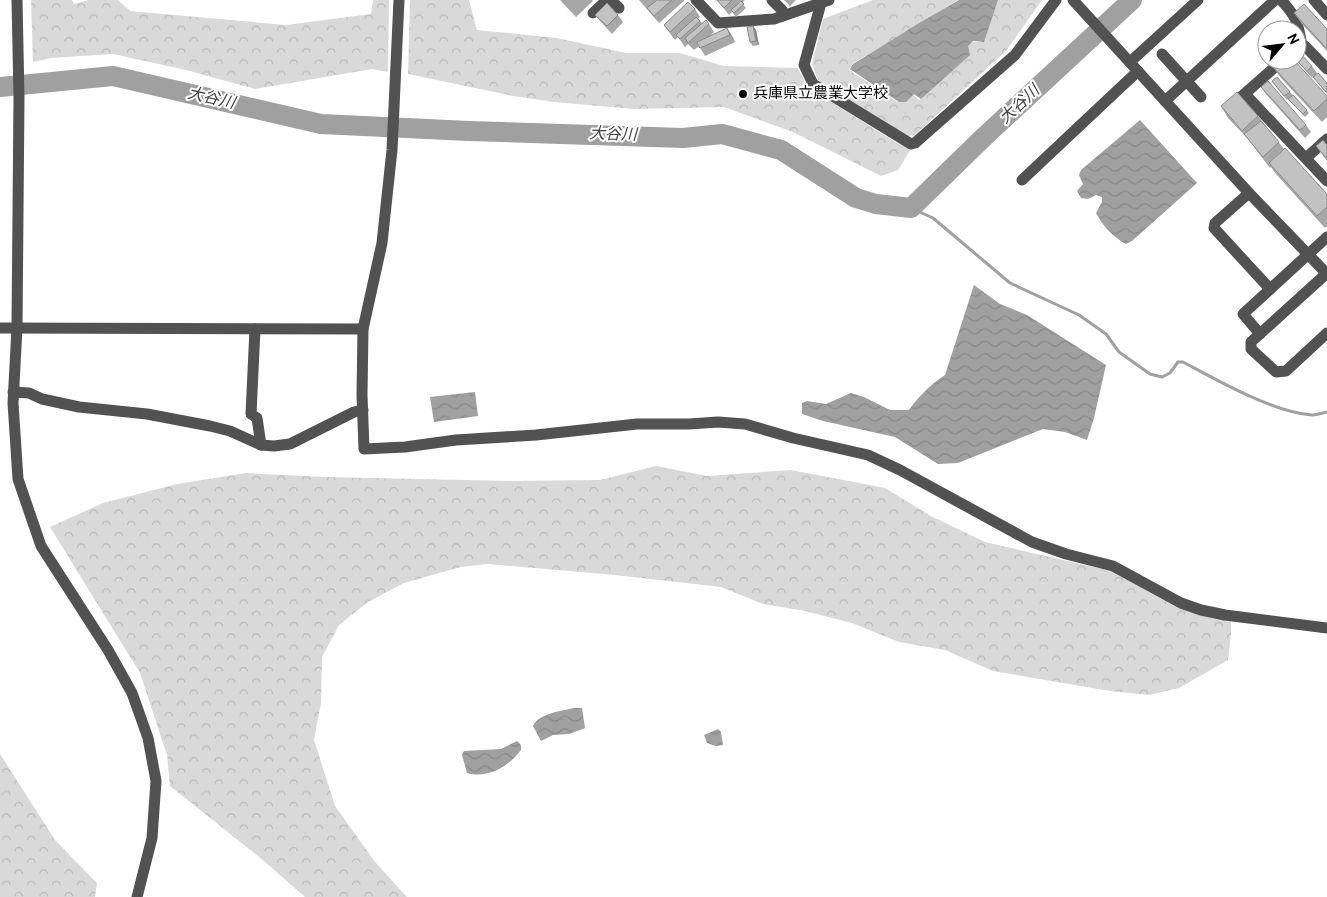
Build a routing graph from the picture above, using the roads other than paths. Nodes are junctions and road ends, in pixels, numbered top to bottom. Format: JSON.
{"nodes":[{"id":1,"x":17,"y":0,"type":"edge"},
{"id":2,"x":399,"y":0,"type":"edge"},
{"id":3,"x":696,"y":0,"type":"edge"},
{"id":4,"x":772,"y":0,"type":"edge"},
{"id":5,"x":1056,"y":0,"type":"edge"},
{"id":6,"x":1198,"y":0,"type":"edge"},
{"id":7,"x":1275,"y":0,"type":"edge"},
{"id":8,"x":1281,"y":0,"type":"edge"},
{"id":9,"x":1314,"y":0,"type":"edge"},
{"id":10,"x":823,"y":1,"type":"edge"},
{"id":11,"x":1074,"y":1,"type":"edge"},
{"id":12,"x":612,"y":3,"type":"edge"},
{"id":13,"x":593,"y":13,"type":"dead end"},
{"id":14,"x":1327,"y":15,"type":"edge"},
{"id":15,"x":782,"y":16,"type":"junction"},
{"id":16,"x":1296,"y":20,"type":"edge"},
{"id":17,"x":1307,"y":48,"type":"edge"},
{"id":18,"x":1162,"y":54,"type":"dead end"},
{"id":19,"x":1126,"y":58,"type":"junction"},
{"id":20,"x":1327,"y":69,"type":"edge"},
{"id":21,"x":1272,"y":70,"type":"edge"},
{"id":22,"x":1138,"y":71,"type":"junction"},
{"id":23,"x":1187,"y":81,"type":"junction"},
{"id":24,"x":1245,"y":94,"type":"junction"},
{"id":25,"x":1201,"y":97,"type":"dead end"},
{"id":26,"x":1165,"y":101,"type":"junction"},
{"id":27,"x":1234,"y":103,"type":"edge"},
{"id":28,"x":1327,"y":139,"type":"edge"},
{"id":29,"x":1306,"y":158,"type":"junction"},
{"id":30,"x":1022,"y":180,"type":"dead end"},
{"id":31,"x":1327,"y":181,"type":"edge"},
{"id":32,"x":1249,"y":193,"type":"junction"},
{"id":33,"x":1327,"y":237,"type":"edge"},
{"id":34,"x":1308,"y":254,"type":"junction"},
{"id":35,"x":1327,"y":273,"type":"edge"},
{"id":36,"x":1270,"y":289,"type":"junction"},
{"id":37,"x":0,"y":328,"type":"edge"},
{"id":38,"x":17,"y":328,"type":"junction"},
{"id":39,"x":255,"y":329,"type":"junction"},
{"id":40,"x":363,"y":330,"type":"junction"},
{"id":41,"x":1327,"y":333,"type":"edge"},
{"id":42,"x":1260,"y":334,"type":"junction"},
{"id":43,"x":13,"y":392,"type":"junction"},
{"id":44,"x":362,"y":410,"type":"junction"},
{"id":45,"x":261,"y":445,"type":"junction"},
{"id":46,"x":1327,"y":628,"type":"edge"},
{"id":47,"x":137,"y":897,"type":"edge"}],
"edges":[{"from":1,"to":38,"type":"street"},
{"from":2,"to":40,"type":"street"},
{"from":3,"to":15,"type":"street"},
{"from":4,"to":15,"type":"street"},
{"from":5,"to":10,"type":"street"},
{"from":6,"to":19,"type":"street"},
{"from":7,"to":23,"type":"street"},
{"from":8,"to":16,"type":"street"},
{"from":9,"to":14,"type":"street"},
{"from":10,"to":15,"type":"street"},
{"from":11,"to":19,"type":"street"},
{"from":12,"to":13,"type":"street"},
{"from":17,"to":20,"type":"street"},
{"from":18,"to":23,"type":"street"},
{"from":19,"to":22,"type":"street"},
{"from":21,"to":24,"type":"street"},
{"from":22,"to":26,"type":"street"},
{"from":22,"to":30,"type":"street"},
{"from":23,"to":25,"type":"street"},
{"from":23,"to":26,"type":"street"},
{"from":24,"to":27,"type":"street"},
{"from":24,"to":29,"type":"street"},
{"from":26,"to":32,"type":"street"},
{"from":28,"to":29,"type":"street"},
{"from":29,"to":31,"type":"street"},
{"from":32,"to":34,"type":"street"},
{"from":32,"to":36,"type":"street"},
{"from":33,"to":34,"type":"street"},
{"from":34,"to":35,"type":"street"},
{"from":34,"to":36,"type":"street"},
{"from":35,"to":42,"type":"street"},
{"from":36,"to":42,"type":"street"},
{"from":37,"to":38,"type":"street"},
{"from":38,"to":39,"type":"street"},
{"from":38,"to":43,"type":"street"},
{"from":39,"to":40,"type":"street"},
{"from":39,"to":45,"type":"street"},
{"from":40,"to":44,"type":"street"},
{"from":41,"to":42,"type":"street"},
{"from":43,"to":45,"type":"street"},
{"from":43,"to":47,"type":"street"},
{"from":44,"to":45,"type":"street"},
{"from":44,"to":46,"type":"street"}]}
